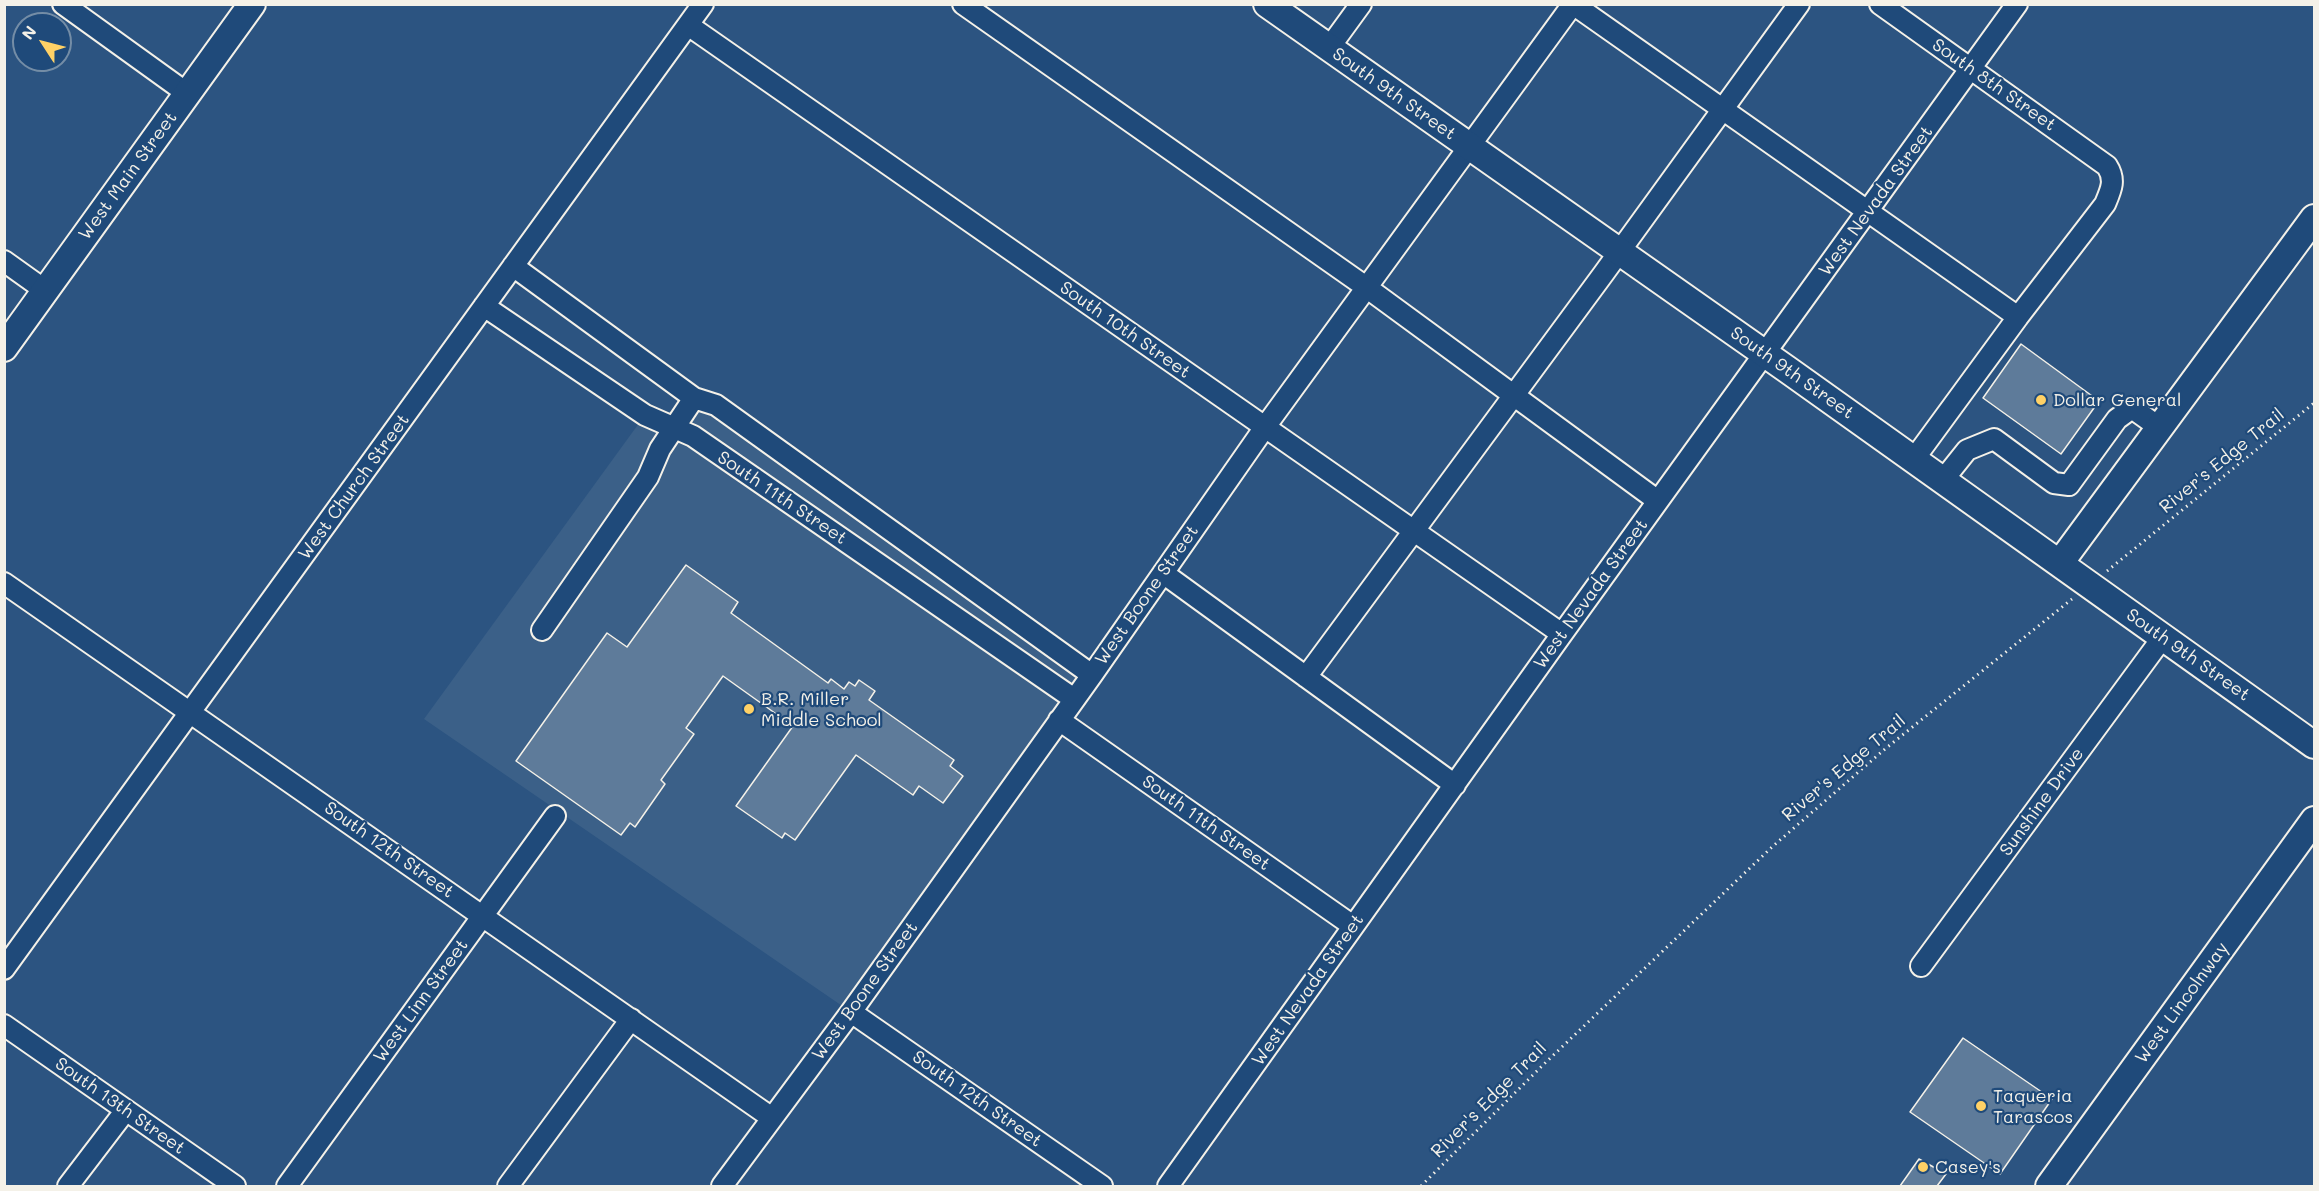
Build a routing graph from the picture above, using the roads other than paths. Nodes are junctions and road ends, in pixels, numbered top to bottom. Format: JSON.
{"nodes":[{"id":1,"x":63,"y":4,"type":"edge"},
{"id":2,"x":252,"y":4,"type":"edge"},
{"id":3,"x":703,"y":4,"type":"edge"},
{"id":4,"x":963,"y":4,"type":"edge"},
{"id":5,"x":1267,"y":4,"type":"edge"},
{"id":6,"x":1361,"y":4,"type":"edge"},
{"id":7,"x":1799,"y":4,"type":"edge"},
{"id":8,"x":1880,"y":4,"type":"edge"},
{"id":9,"x":2017,"y":4,"type":"edge"},
{"id":10,"x":1573,"y":5,"type":"edge"},
{"id":11,"x":688,"y":25,"type":"junction"},
{"id":12,"x":1329,"y":48,"type":"junction"},
{"id":13,"x":1971,"y":69,"type":"junction"},
{"id":14,"x":188,"y":94,"type":"junction"},
{"id":15,"x":1723,"y":110,"type":"junction"},
{"id":16,"x":1469,"y":146,"type":"junction"},
{"id":17,"x":1868,"y":212,"type":"junction"},
{"id":18,"x":2314,"y":218,"type":"edge"},
{"id":19,"x":1620,"y":252,"type":"junction"},
{"id":20,"x":4,"y":261,"type":"edge"},
{"id":21,"x":513,"y":266,"type":"junction"},
{"id":22,"x":1366,"y":287,"type":"junction"},
{"id":23,"x":45,"y":291,"type":"junction"},
{"id":24,"x":484,"y":306,"type":"junction"},
{"id":25,"x":2018,"y":317,"type":"junction"},
{"id":26,"x":4,"y":348,"type":"edge"},
{"id":27,"x":1765,"y":353,"type":"junction"},
{"id":28,"x":1514,"y":396,"type":"junction"},
{"id":29,"x":694,"y":398,"type":"junction"},
{"id":30,"x":1265,"y":427,"type":"junction"},
{"id":31,"x":2160,"y":428,"type":"junction"},
{"id":32,"x":675,"y":429,"type":"junction"},
{"id":33,"x":1914,"y":459,"type":"junction"},
{"id":34,"x":1943,"y":480,"type":"junction"},
{"id":35,"x":1658,"y":501,"type":"junction"},
{"id":36,"x":1414,"y":531,"type":"junction"},
{"id":37,"x":2060,"y":563,"type":"junction"},
{"id":38,"x":1163,"y":573,"type":"junction"},
{"id":39,"x":4,"y":583,"type":"edge"},
{"id":40,"x":542,"y":630,"type":"dead end"},
{"id":41,"x":1562,"y":634,"type":"junction"},
{"id":42,"x":2163,"y":637,"type":"junction"},
{"id":43,"x":1092,"y":675,"type":"junction"},
{"id":44,"x":1306,"y":677,"type":"junction"},
{"id":45,"x":1074,"y":699,"type":"junction"},
{"id":46,"x":191,"y":712,"type":"junction"},
{"id":47,"x":1059,"y":720,"type":"junction"},
{"id":48,"x":2314,"y":745,"type":"edge"},
{"id":49,"x":1455,"y":785,"type":"junction"},
{"id":50,"x":555,"y":816,"type":"dead end"},
{"id":51,"x":2314,"y":820,"type":"edge"},
{"id":52,"x":483,"y":916,"type":"junction"},
{"id":53,"x":1353,"y":926,"type":"junction"},
{"id":54,"x":1921,"y":966,"type":"dead end"},
{"id":55,"x":4,"y":969,"type":"edge"},
{"id":56,"x":851,"y":1012,"type":"junction"},
{"id":57,"x":631,"y":1019,"type":"junction"},
{"id":58,"x":4,"y":1025,"type":"edge"},
{"id":59,"x":126,"y":1110,"type":"junction"},
{"id":60,"x":772,"y":1118,"type":"junction"},
{"id":61,"x":68,"y":1186,"type":"edge"},
{"id":62,"x":235,"y":1186,"type":"edge"},
{"id":63,"x":286,"y":1186,"type":"edge"},
{"id":64,"x":508,"y":1186,"type":"edge"},
{"id":65,"x":722,"y":1186,"type":"edge"},
{"id":66,"x":1102,"y":1186,"type":"edge"},
{"id":67,"x":1168,"y":1186,"type":"edge"},
{"id":68,"x":2049,"y":1186,"type":"edge"}],
"edges":[{"from":1,"to":14,"type":"street"},
{"from":2,"to":14,"type":"main road","name":"West Main Street"},
{"from":3,"to":11,"type":"street","name":"West Church Street"},
{"from":4,"to":22,"type":"street"},
{"from":5,"to":12,"type":"main road","name":"South 9th Street"},
{"from":6,"to":12,"type":"street"},
{"from":7,"to":15,"type":"street"},
{"from":8,"to":13,"type":"street","name":"South 8th Street"},
{"from":9,"to":13,"type":"street","name":"West Nevada Street"},
{"from":10,"to":15,"type":"street"},
{"from":10,"to":16,"type":"street","name":"West Boone Street"},
{"from":11,"to":21,"type":"street","name":"West Church Street"},
{"from":11,"to":30,"type":"street","name":"South 10th Street"},
{"from":12,"to":16,"type":"main road","name":"South 9th Street"},
{"from":13,"to":17,"type":"street","name":"West Nevada Street"},
{"from":13,"to":25,"type":"street","name":"South 8th Street"},
{"from":14,"to":23,"type":"main road","name":"West Main Street"},
{"from":15,"to":17,"type":"street"},
{"from":15,"to":19,"type":"street"},
{"from":16,"to":19,"type":"main road","name":"South 9th Street"},
{"from":16,"to":22,"type":"street","name":"West Boone Street"},
{"from":17,"to":25,"type":"street"},
{"from":17,"to":27,"type":"street","name":"West Nevada Street"},
{"from":18,"to":31,"type":"main road"},
{"from":19,"to":27,"type":"main road","name":"South 9th Street"},
{"from":19,"to":28,"type":"street"},
{"from":20,"to":23,"type":"street"},
{"from":21,"to":24,"type":"street","name":"West Church Street"},
{"from":21,"to":29,"type":"street","name":"South 11th Street"},
{"from":22,"to":28,"type":"street"},
{"from":22,"to":30,"type":"street","name":"West Boone Street"},
{"from":23,"to":26,"type":"main road","name":"West Main Street"},
{"from":24,"to":32,"type":"street","name":"South 11th Street"},
{"from":24,"to":46,"type":"street","name":"West Church Street"},
{"from":25,"to":33,"type":"street"},
{"from":27,"to":33,"type":"main road","name":"South 9th Street"},
{"from":27,"to":35,"type":"street","name":"West Nevada Street"},
{"from":28,"to":35,"type":"street"},
{"from":28,"to":36,"type":"street"},
{"from":29,"to":32,"type":"street"},
{"from":29,"to":43,"type":"street","name":"South 11th Street"},
{"from":30,"to":36,"type":"street","name":"South 10th Street"},
{"from":30,"to":38,"type":"street","name":"West Boone Street"},
{"from":31,"to":34,"type":"street"},
{"from":31,"to":37,"type":"main road"},
{"from":32,"to":40,"type":"street"},
{"from":32,"to":45,"type":"street","name":"South 11th Street"},
{"from":33,"to":34,"type":"main road","name":"South 9th Street"},
{"from":34,"to":37,"type":"main road","name":"South 9th Street"},
{"from":35,"to":41,"type":"street","name":"West Nevada Street"},
{"from":36,"to":41,"type":"street","name":"South 10th Street"},
{"from":36,"to":44,"type":"street"},
{"from":37,"to":42,"type":"main road","name":"South 9th Street"},
{"from":38,"to":43,"type":"street","name":"West Boone Street"},
{"from":38,"to":44,"type":"street"},
{"from":39,"to":46,"type":"street","name":"South 12th Street"},
{"from":41,"to":49,"type":"street","name":"West Nevada Street"},
{"from":42,"to":48,"type":"main road","name":"South 9th Street"},
{"from":42,"to":54,"type":"street","name":"Sunshine Drive"},
{"from":43,"to":45,"type":"street","name":"West Boone Street"},
{"from":44,"to":49,"type":"street"},
{"from":45,"to":47,"type":"street","name":"West Boone Street"},
{"from":46,"to":52,"type":"street","name":"South 12th Street"},
{"from":46,"to":55,"type":"street","name":"West Church Street"},
{"from":47,"to":53,"type":"street","name":"South 11th Street"},
{"from":47,"to":56,"type":"street","name":"West Boone Street"},
{"from":49,"to":53,"type":"street","name":"West Nevada Street"},
{"from":50,"to":52,"type":"street","name":"West Linn Street"},
{"from":51,"to":68,"type":"main road","name":"West Lincolnway"},
{"from":52,"to":57,"type":"street","name":"South 12th Street"},
{"from":52,"to":63,"type":"street","name":"West Linn Street"},
{"from":53,"to":67,"type":"street","name":"West Nevada Street"},
{"from":56,"to":60,"type":"street","name":"West Boone Street"},
{"from":56,"to":66,"type":"street","name":"South 12th Street"},
{"from":57,"to":60,"type":"street","name":"South 12th Street"},
{"from":57,"to":64,"type":"street"},
{"from":58,"to":59,"type":"street","name":"South 13th Street"},
{"from":59,"to":61,"type":"street"},
{"from":59,"to":62,"type":"street","name":"South 13th Street"},
{"from":60,"to":65,"type":"street","name":"West Boone Street"}]}
